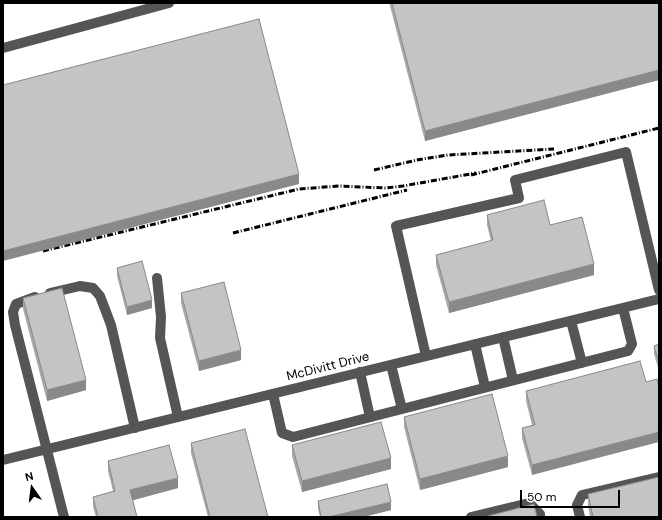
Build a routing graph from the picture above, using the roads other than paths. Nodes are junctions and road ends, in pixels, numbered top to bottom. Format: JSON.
{"nodes":[{"id":1,"x":169,"y":3,"type":"edge"},
{"id":2,"x":3,"y":48,"type":"edge"},
{"id":3,"x":157,"y":278,"type":"dead end"},
{"id":4,"x":659,"y":290,"type":"edge"},
{"id":5,"x":659,"y":299,"type":"edge"},
{"id":6,"x":623,"y":308,"type":"junction"},
{"id":7,"x":571,"y":320,"type":"junction"},
{"id":8,"x":503,"y":337,"type":"junction"},
{"id":9,"x":475,"y":344,"type":"junction"},
{"id":10,"x":426,"y":356,"type":"junction"},
{"id":11,"x":582,"y":363,"type":"junction"},
{"id":12,"x":391,"y":365,"type":"junction"},
{"id":13,"x":360,"y":372,"type":"junction"},
{"id":14,"x":513,"y":380,"type":"junction"},
{"id":15,"x":486,"y":387,"type":"junction"},
{"id":16,"x":272,"y":394,"type":"junction"},
{"id":17,"x":402,"y":409,"type":"junction"},
{"id":18,"x":178,"y":417,"type":"junction"},
{"id":19,"x":370,"y":417,"type":"junction"},
{"id":20,"x":136,"y":428,"type":"junction"},
{"id":21,"x":47,"y":449,"type":"junction"},
{"id":22,"x":3,"y":460,"type":"edge"},
{"id":23,"x":659,"y":477,"type":"edge"},
{"id":24,"x":64,"y":517,"type":"edge"},
{"id":25,"x":471,"y":517,"type":"edge"},
{"id":26,"x":540,"y":517,"type":"edge"},
{"id":27,"x":580,"y":517,"type":"edge"}],
"edges":[{"from":1,"to":2,"type":"street"},
{"from":3,"to":18,"type":"street"},
{"from":4,"to":10,"type":"street"},
{"from":5,"to":6,"type":"street","name":"McDivitt Drive"},
{"from":6,"to":7,"type":"street","name":"McDivitt Drive"},
{"from":6,"to":11,"type":"street"},
{"from":7,"to":8,"type":"street","name":"McDivitt Drive"},
{"from":7,"to":11,"type":"street"},
{"from":8,"to":9,"type":"street","name":"McDivitt Drive"},
{"from":8,"to":14,"type":"street"},
{"from":9,"to":10,"type":"street","name":"McDivitt Drive"},
{"from":9,"to":15,"type":"street"},
{"from":10,"to":12,"type":"street","name":"McDivitt Drive"},
{"from":11,"to":14,"type":"street"},
{"from":12,"to":13,"type":"street","name":"McDivitt Drive"},
{"from":12,"to":17,"type":"street"},
{"from":13,"to":16,"type":"street","name":"McDivitt Drive"},
{"from":13,"to":19,"type":"street"},
{"from":14,"to":15,"type":"street"},
{"from":15,"to":17,"type":"street"},
{"from":16,"to":18,"type":"street","name":"McDivitt Drive"},
{"from":16,"to":19,"type":"street"},
{"from":17,"to":19,"type":"street"},
{"from":18,"to":20,"type":"street","name":"McDivitt Drive"},
{"from":20,"to":21,"type":"street","name":"McDivitt Drive"},
{"from":20,"to":21,"type":"street"},
{"from":21,"to":22,"type":"street","name":"McDivitt Drive"},
{"from":21,"to":24,"type":"street"},
{"from":23,"to":27,"type":"street"},
{"from":25,"to":26,"type":"street"}]}
